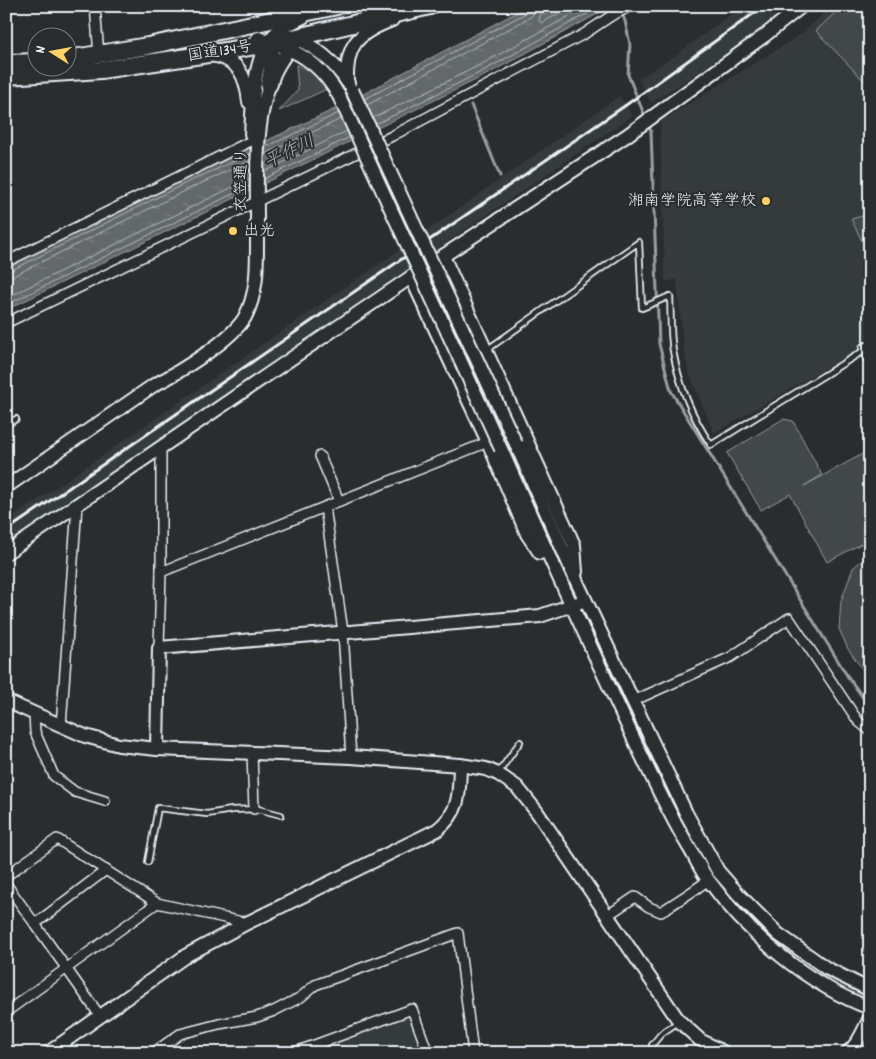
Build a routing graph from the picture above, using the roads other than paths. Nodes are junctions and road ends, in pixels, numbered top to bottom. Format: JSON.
{"nodes":[{"id":1,"x":95,"y":6,"type":"edge"},
{"id":2,"x":631,"y":6,"type":"edge"},
{"id":3,"x":802,"y":6,"type":"edge"},
{"id":4,"x":331,"y":8,"type":"edge"},
{"id":5,"x":424,"y":8,"type":"edge"},
{"id":6,"x":272,"y":26,"type":"edge"},
{"id":7,"x":297,"y":40,"type":"junction"},
{"id":8,"x":148,"y":46,"type":"junction"},
{"id":9,"x":208,"y":54,"type":"junction"},
{"id":10,"x":99,"y":55,"type":"junction"},
{"id":11,"x":78,"y":58,"type":"edge"},
{"id":12,"x":28,"y":62,"type":"edge"},
{"id":13,"x":6,"y":63,"type":"edge"},
{"id":14,"x":6,"y":76,"type":"edge"},
{"id":15,"x":269,"y":84,"type":"junction"},
{"id":16,"x":349,"y":86,"type":"junction"},
{"id":17,"x":254,"y":140,"type":"junction"},
{"id":18,"x":254,"y":200,"type":"junction"},
{"id":19,"x":443,"y":256,"type":"junction"},
{"id":20,"x":6,"y":262,"type":"edge"},
{"id":21,"x":411,"y":277,"type":"junction"},
{"id":22,"x":454,"y":278,"type":"junction"},
{"id":23,"x":421,"y":299,"type":"junction"},
{"id":24,"x":6,"y":324,"type":"edge"},
{"id":25,"x":487,"y":350,"type":"junction"},
{"id":26,"x":868,"y":353,"type":"edge"},
{"id":27,"x":16,"y":419,"type":"dead end"},
{"id":28,"x":6,"y":426,"type":"edge"},
{"id":29,"x":488,"y":442,"type":"junction"},
{"id":30,"x":161,"y":447,"type":"junction"},
{"id":31,"x":320,"y":456,"type":"dead end"},
{"id":32,"x":7,"y":486,"type":"edge"},
{"id":33,"x":339,"y":501,"type":"junction"},
{"id":34,"x":77,"y":506,"type":"junction"},
{"id":35,"x":324,"y":507,"type":"junction"},
{"id":36,"x":6,"y":553,"type":"edge"},
{"id":37,"x":161,"y":572,"type":"junction"},
{"id":38,"x":557,"y":577,"type":"junction"},
{"id":39,"x":577,"y":582,"type":"junction"},
{"id":40,"x":585,"y":600,"type":"junction"},
{"id":41,"x":571,"y":606,"type":"junction"},
{"id":42,"x":343,"y":632,"type":"junction"},
{"id":43,"x":159,"y":648,"type":"junction"},
{"id":44,"x":6,"y":701,"type":"edge"},
{"id":45,"x":633,"y":702,"type":"junction"},
{"id":46,"x":34,"y":713,"type":"junction"},
{"id":47,"x":61,"y":726,"type":"junction"},
{"id":48,"x":870,"y":731,"type":"edge"},
{"id":49,"x":520,"y":742,"type":"dead end"},
{"id":50,"x":157,"y":749,"type":"junction"},
{"id":51,"x":252,"y":753,"type":"junction"},
{"id":52,"x":351,"y":757,"type":"junction"},
{"id":53,"x":460,"y":764,"type":"junction"},
{"id":54,"x":498,"y":774,"type":"junction"},
{"id":55,"x":106,"y":801,"type":"dead end"},
{"id":56,"x":254,"y":809,"type":"junction"},
{"id":57,"x":281,"y":815,"type":"dead end"},
{"id":58,"x":148,"y":862,"type":"dead end"},
{"id":59,"x":106,"y":870,"type":"junction"},
{"id":60,"x":6,"y":876,"type":"edge"},
{"id":61,"x":708,"y":880,"type":"junction"},
{"id":62,"x":6,"y":884,"type":"edge"},
{"id":63,"x":157,"y":903,"type":"junction"},
{"id":64,"x":608,"y":915,"type":"junction"},
{"id":65,"x":247,"y":923,"type":"junction"},
{"id":66,"x":35,"y":924,"type":"junction"},
{"id":67,"x":66,"y":968,"type":"junction"},
{"id":68,"x":870,"y":990,"type":"edge"},
{"id":69,"x":870,"y":1008,"type":"edge"},
{"id":70,"x":6,"y":1012,"type":"edge"},
{"id":71,"x":100,"y":1016,"type":"junction"},
{"id":72,"x":870,"y":1018,"type":"edge"},
{"id":73,"x":679,"y":1021,"type":"junction"},
{"id":74,"x":652,"y":1045,"type":"dead end"},
{"id":75,"x":704,"y":1049,"type":"edge"},
{"id":76,"x":870,"y":1051,"type":"edge"},
{"id":77,"x":723,"y":1052,"type":"edge"},
{"id":78,"x":48,"y":1053,"type":"edge"},
{"id":79,"x":153,"y":1053,"type":"edge"},
{"id":80,"x":293,"y":1053,"type":"edge"},
{"id":81,"x":428,"y":1053,"type":"edge"},
{"id":82,"x":473,"y":1053,"type":"edge"},
{"id":83,"x":846,"y":1053,"type":"edge"},
{"id":84,"x":853,"y":1053,"type":"edge"}],
"edges":[{"from":1,"to":10,"type":"street"},
{"from":2,"to":18,"type":"street"},
{"from":3,"to":19,"type":"street"},
{"from":4,"to":6,"type":"highway","name":"国道134号"},
{"from":5,"to":7,"type":"highway","name":"国道134号"},
{"from":5,"to":16,"type":"street"},
{"from":6,"to":7,"type":"highway","name":"国道134号"},
{"from":6,"to":8,"type":"highway","name":"国道134号"},
{"from":6,"to":8,"type":"highway"},
{"from":6,"to":9,"type":"highway","name":"国道134号"},
{"from":6,"to":15,"type":"highway"},
{"from":6,"to":17,"type":"street","name":"衣笠通り"},
{"from":7,"to":15,"type":"street","name":"衣笠通り"},
{"from":7,"to":16,"type":"street"},
{"from":7,"to":38,"type":"street","bridge":true},
{"from":8,"to":10,"type":"highway","name":"国道134号"},
{"from":9,"to":14,"type":"highway","name":"国道134号"},
{"from":9,"to":17,"type":"street","name":"衣笠通り"},
{"from":10,"to":11,"type":"highway","name":"国道134号"},
{"from":12,"to":13,"type":"highway"},
{"from":15,"to":17,"type":"street","name":"衣笠通り"},
{"from":16,"to":39,"type":"street","bridge":true},
{"from":17,"to":18,"type":"street","name":"衣笠通り"},
{"from":17,"to":20,"type":"street"},
{"from":18,"to":24,"type":"street"},
{"from":18,"to":32,"type":"street","name":"衣笠通り"},
{"from":19,"to":21,"type":"street"},
{"from":19,"to":22,"type":"street"},
{"from":21,"to":23,"type":"street"},
{"from":21,"to":30,"type":"street"},
{"from":22,"to":23,"type":"street"},
{"from":22,"to":25,"type":"street"},
{"from":23,"to":29,"type":"street"},
{"from":25,"to":26,"type":"lane"},
{"from":25,"to":39,"type":"street"},
{"from":27,"to":28,"type":"lane"},
{"from":29,"to":33,"type":"street"},
{"from":29,"to":38,"type":"street"},
{"from":30,"to":34,"type":"street"},
{"from":30,"to":37,"type":"street"},
{"from":31,"to":33,"type":"street"},
{"from":33,"to":35,"type":"street"},
{"from":34,"to":36,"type":"street"},
{"from":34,"to":47,"type":"street"},
{"from":35,"to":37,"type":"street"},
{"from":35,"to":42,"type":"street"},
{"from":37,"to":43,"type":"street"},
{"from":38,"to":41,"type":"street"},
{"from":39,"to":40,"type":"street"},
{"from":40,"to":41,"type":"street"},
{"from":40,"to":45,"type":"street"},
{"from":41,"to":42,"type":"street"},
{"from":41,"to":61,"type":"street"},
{"from":42,"to":43,"type":"street"},
{"from":42,"to":52,"type":"street"},
{"from":43,"to":50,"type":"street"},
{"from":44,"to":46,"type":"street"},
{"from":45,"to":48,"type":"street"},
{"from":45,"to":68,"type":"street"},
{"from":46,"to":47,"type":"street"},
{"from":46,"to":55,"type":"street"},
{"from":47,"to":50,"type":"street"},
{"from":49,"to":54,"type":"lane"},
{"from":50,"to":51,"type":"street"},
{"from":51,"to":52,"type":"street"},
{"from":51,"to":56,"type":"street"},
{"from":52,"to":53,"type":"street"},
{"from":53,"to":54,"type":"street"},
{"from":53,"to":65,"type":"street"},
{"from":54,"to":64,"type":"street"},
{"from":56,"to":57,"type":"lane"},
{"from":56,"to":58,"type":"lane"},
{"from":59,"to":60,"type":"street"},
{"from":59,"to":63,"type":"street"},
{"from":59,"to":66,"type":"street"},
{"from":61,"to":64,"type":"street"},
{"from":61,"to":69,"type":"street"},
{"from":62,"to":66,"type":"street"},
{"from":63,"to":65,"type":"street"},
{"from":63,"to":67,"type":"street"},
{"from":64,"to":73,"type":"street"},
{"from":65,"to":71,"type":"street"},
{"from":66,"to":67,"type":"street"},
{"from":67,"to":70,"type":"street"},
{"from":67,"to":71,"type":"street"},
{"from":71,"to":78,"type":"street"},
{"from":72,"to":83,"type":"street"},
{"from":73,"to":74,"type":"lane"},
{"from":73,"to":75,"type":"street"},
{"from":75,"to":77,"type":"street"},
{"from":76,"to":84,"type":"street"},
{"from":79,"to":82,"type":"street"},
{"from":80,"to":81,"type":"street"}]}
